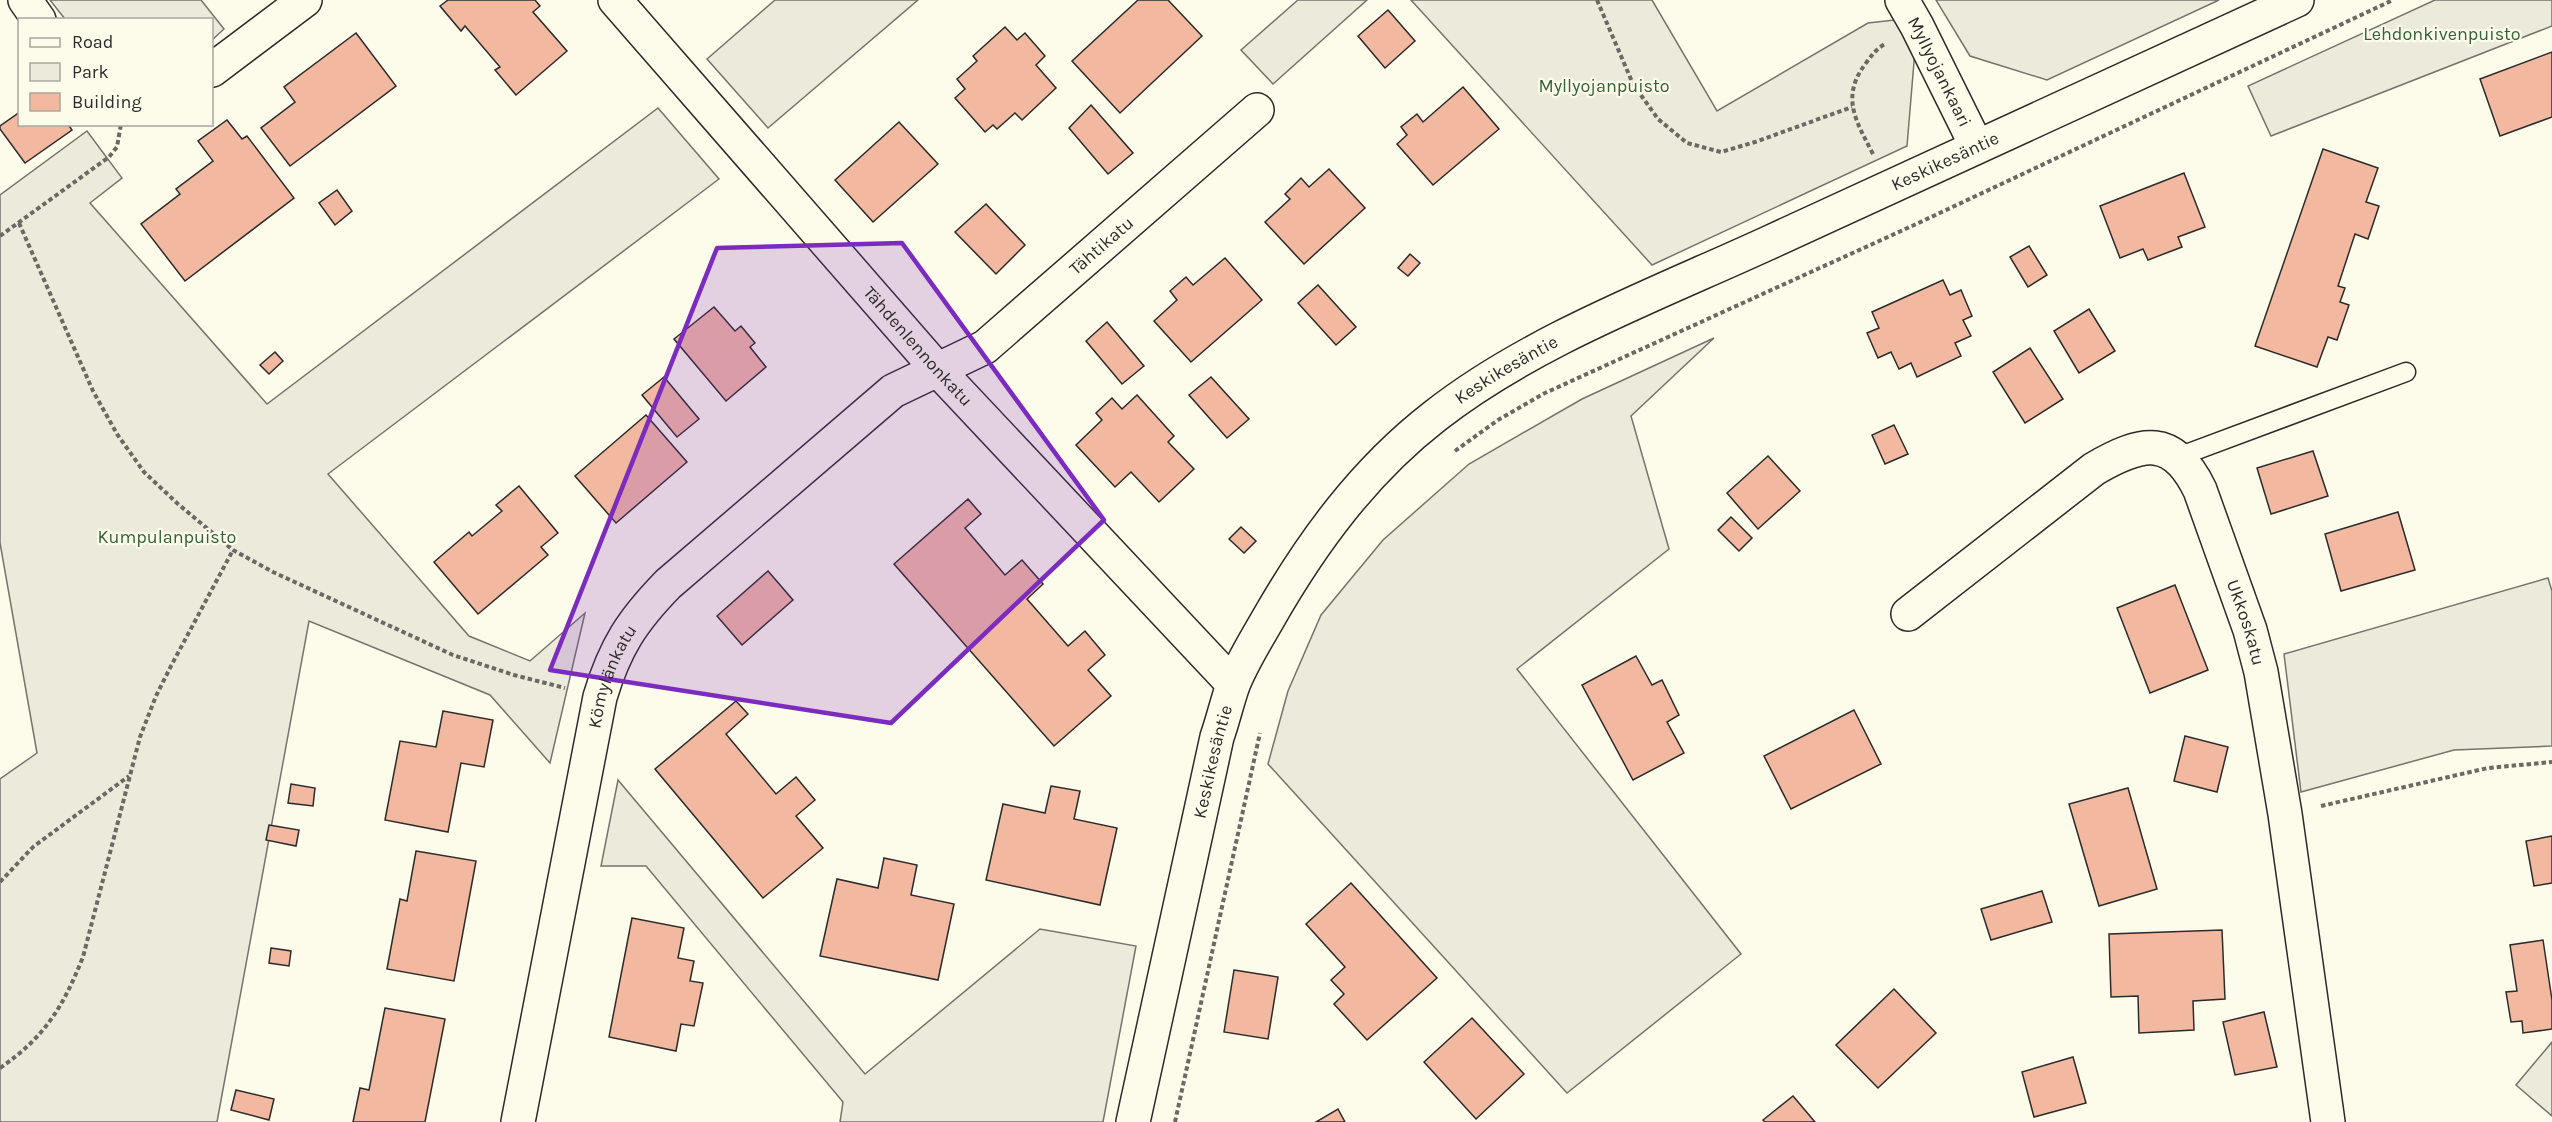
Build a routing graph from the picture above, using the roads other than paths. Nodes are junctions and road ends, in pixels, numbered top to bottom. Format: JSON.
{"nodes":[{"id":1,"x":25,"y":0,"type":"edge"},
{"id":2,"x":305,"y":0,"type":"edge"},
{"id":3,"x":615,"y":0,"type":"edge"},
{"id":4,"x":2297,"y":0,"type":"edge"},
{"id":5,"x":1910,"y":13,"type":"edge"},
{"id":6,"x":38,"y":18,"type":"edge"},
{"id":7,"x":213,"y":69,"type":"edge"},
{"id":8,"x":1257,"y":110,"type":"dead end"},
{"id":9,"x":1976,"y":145,"type":"junction"},
{"id":10,"x":937,"y":369,"type":"junction"},
{"id":11,"x":2406,"y":372,"type":"dead end"},
{"id":12,"x":2178,"y":457,"type":"junction"},
{"id":13,"x":1908,"y":614,"type":"dead end"},
{"id":14,"x":1233,"y":684,"type":"junction"},
{"id":15,"x":518,"y":1122,"type":"edge"},
{"id":16,"x":1133,"y":1122,"type":"edge"},
{"id":17,"x":2328,"y":1122,"type":"edge"}],
"edges":[{"from":1,"to":6,"type":"street"},
{"from":2,"to":7,"type":"street"},
{"from":3,"to":10,"type":"street","name":"Tähdenlennonkatu"},
{"from":4,"to":9,"type":"street","name":"Keskikesäntie"},
{"from":5,"to":9,"type":"street","name":"Myllyojankaari"},
{"from":8,"to":10,"type":"street","name":"Tähtikatu"},
{"from":9,"to":14,"type":"street","name":"Keskikesäntie"},
{"from":10,"to":14,"type":"street","name":"Tähdenlennonkatu"},
{"from":10,"to":15,"type":"street","name":"Kömylänkatu"},
{"from":11,"to":12,"type":"lane"},
{"from":12,"to":13,"type":"street"},
{"from":12,"to":17,"type":"street","name":"Ukkoskatu"},
{"from":14,"to":16,"type":"street","name":"Keskikesäntie"}]}
